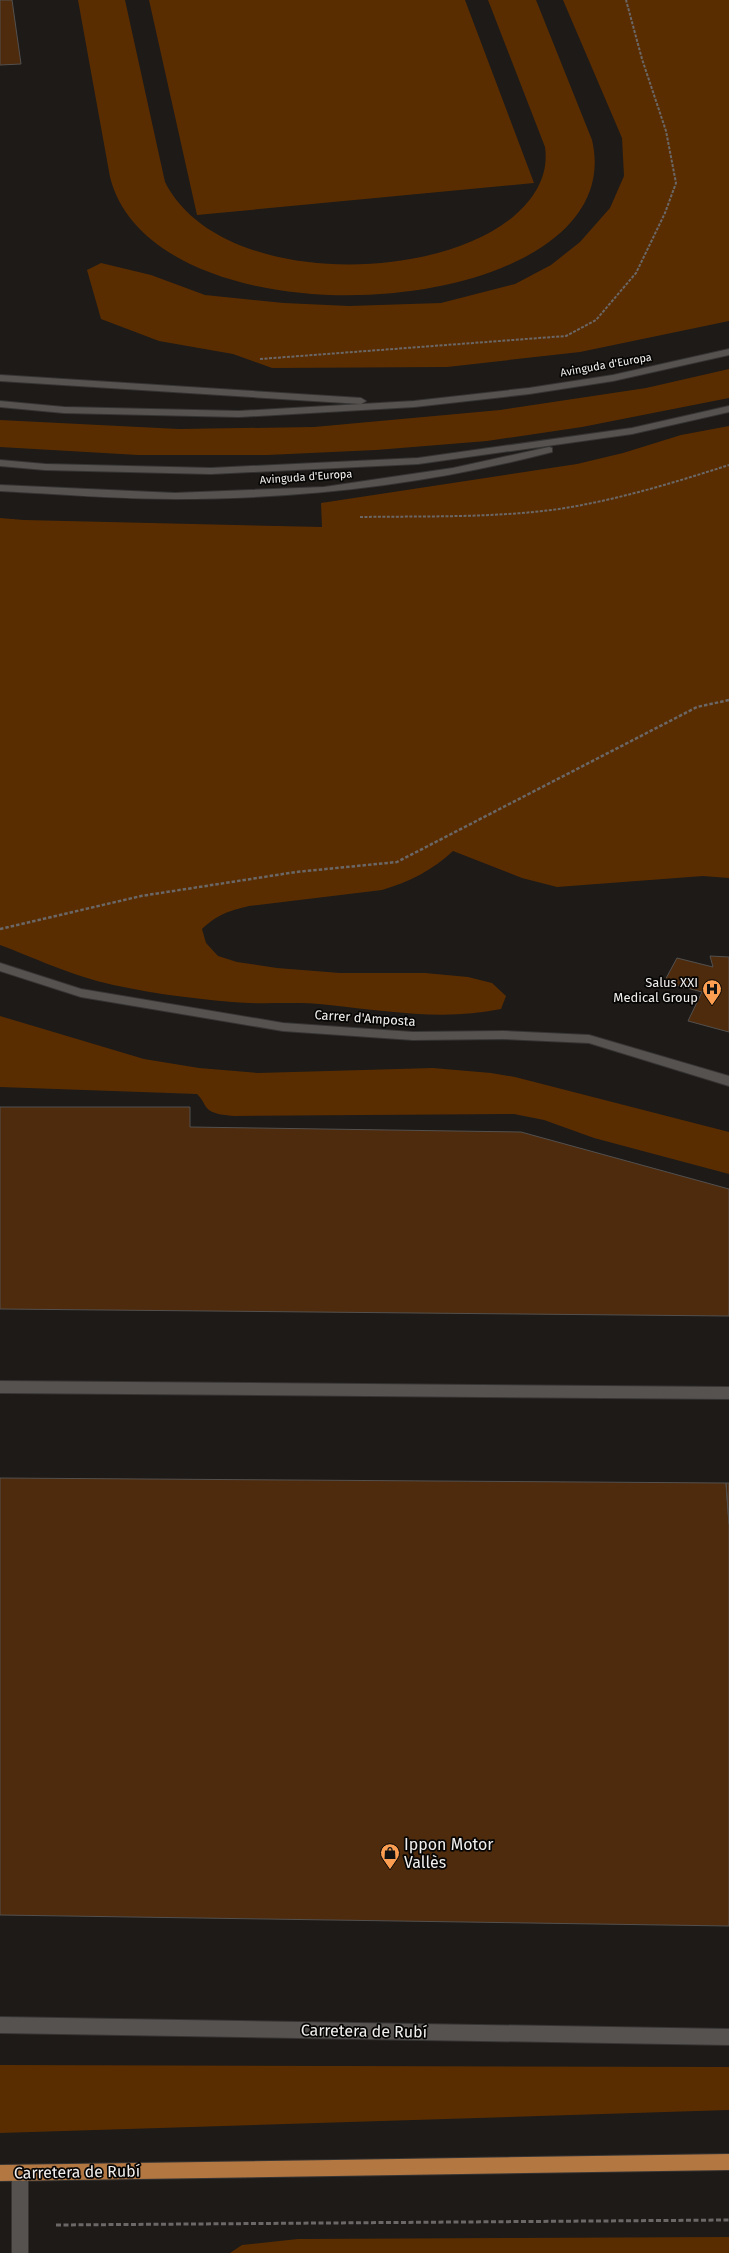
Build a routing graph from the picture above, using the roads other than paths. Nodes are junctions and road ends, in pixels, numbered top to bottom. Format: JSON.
{"nodes":[{"id":1,"x":729,"y":352,"type":"edge"},
{"id":2,"x":0,"y":378,"type":"edge"},
{"id":3,"x":0,"y":404,"type":"edge"},
{"id":4,"x":414,"y":404,"type":"junction"},
{"id":5,"x":729,"y":409,"type":"edge"},
{"id":6,"x":632,"y":431,"type":"junction"},
{"id":7,"x":0,"y":463,"type":"edge"},
{"id":8,"x":0,"y":488,"type":"edge"},
{"id":9,"x":0,"y":967,"type":"edge"},
{"id":10,"x":729,"y":1081,"type":"edge"},
{"id":11,"x":0,"y":1387,"type":"edge"},
{"id":12,"x":729,"y":1393,"type":"edge"},
{"id":13,"x":0,"y":2025,"type":"edge"},
{"id":14,"x":729,"y":2037,"type":"edge"},
{"id":15,"x":729,"y":2162,"type":"edge"},
{"id":16,"x":0,"y":2173,"type":"edge"},
{"id":17,"x":20,"y":2173,"type":"junction"},
{"id":18,"x":20,"y":2253,"type":"edge"}],
"edges":[{"from":1,"to":4,"type":"street","name":"Avinguda d'Europa"},
{"from":2,"to":4,"type":"street","name":"Avinguda d'Europa"},
{"from":3,"to":4,"type":"street","name":"Avinguda d'Europa"},
{"from":5,"to":6,"type":"street","name":"Avinguda d'Europa"},
{"from":6,"to":7,"type":"street","name":"Avinguda d'Europa"},
{"from":6,"to":8,"type":"street","name":"Avinguda d'Europa"},
{"from":9,"to":10,"type":"street","name":"Carrer d'Amposta"},
{"from":11,"to":12,"type":"street"},
{"from":13,"to":14,"type":"street","name":"Carretera de Rubí"},
{"from":15,"to":17,"type":"main road","name":"Carretera de Rubí"},
{"from":16,"to":17,"type":"main road","name":"Carretera de Rubí"},
{"from":17,"to":18,"type":"street"}]}
